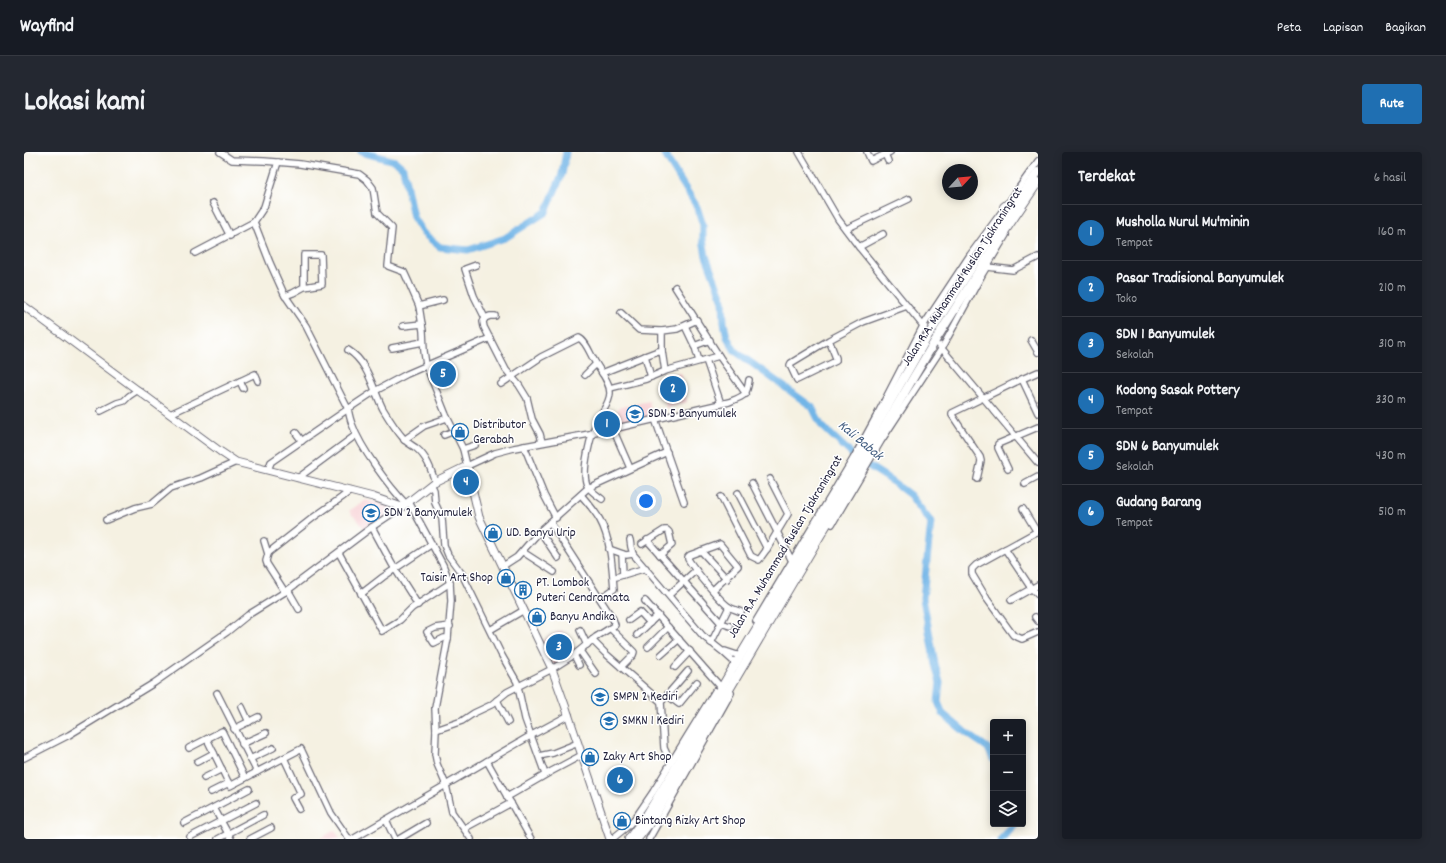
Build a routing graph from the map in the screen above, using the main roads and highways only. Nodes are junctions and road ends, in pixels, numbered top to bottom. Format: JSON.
{"nodes":[{"id":1,"x":1036,"y":170,"type":"edge"},
{"id":2,"x":1035,"y":181,"type":"edge"},
{"id":3,"x":1027,"y":193,"type":"junction"},
{"id":4,"x":1025,"y":205,"type":"road end"},
{"id":5,"x":1004,"y":207,"type":"road end"},
{"id":6,"x":24,"y":306,"type":"edge"},
{"id":7,"x":839,"y":497,"type":"junction"},
{"id":8,"x":749,"y":662,"type":"road end"},
{"id":9,"x":735,"y":668,"type":"junction"},
{"id":10,"x":720,"y":684,"type":"road end"},
{"id":11,"x":732,"y":692,"type":"road end"},
{"id":12,"x":611,"y":839,"type":"edge"},
{"id":13,"x":629,"y":839,"type":"edge"},
{"id":14,"x":637,"y":839,"type":"edge"}],
"edges":[{"from":1,"to":2,"type":"highway","name":"Jalan R.A. Muhammad Ruslan Tjakraningrat"},
{"from":2,"to":3,"type":"highway","name":"Jalan R.A. Muhammad Ruslan Tjakraningrat"},
{"from":3,"to":4,"type":"highway"},
{"from":3,"to":5,"type":"highway"},
{"from":3,"to":7,"type":"highway","name":"Jalan R.A. Muhammad Ruslan Tjakraningrat"},
{"from":6,"to":12,"type":"main road"},
{"from":7,"to":9,"type":"highway","name":"Jalan R.A. Muhammad Ruslan Tjakraningrat"},
{"from":7,"to":9,"type":"highway","name":"Jalan R.A. Muhammad Ruslan Tjakraningrat"},
{"from":8,"to":9,"type":"highway"},
{"from":9,"to":10,"type":"highway"},
{"from":9,"to":11,"type":"highway"},
{"from":9,"to":13,"type":"highway","name":"Jalan R.A. Muhammad Ruslan Tjakraningrat"},
{"from":9,"to":14,"type":"highway","name":"Jalan R.A. Muhammad Ruslan Tjakraningrat"}]}
